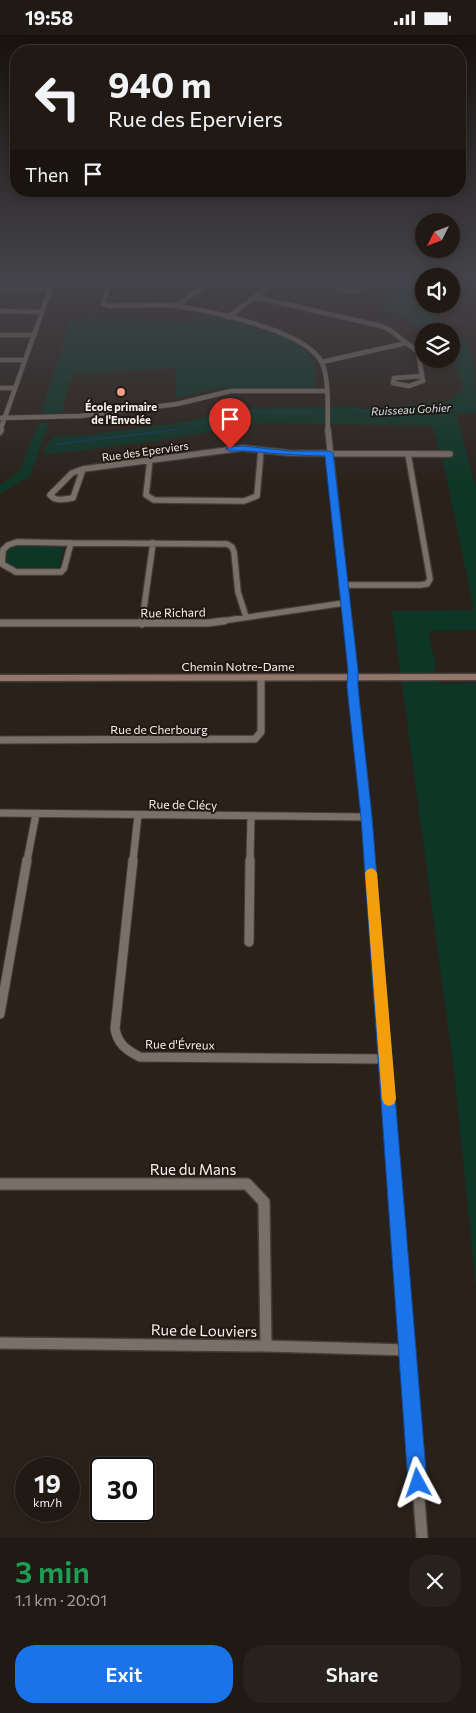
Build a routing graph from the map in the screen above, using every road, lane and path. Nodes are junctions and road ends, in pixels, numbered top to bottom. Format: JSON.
{"nodes":[{"id":1,"x":30,"y":348,"type":"edge"},
{"id":2,"x":309,"y":348,"type":"edge"},
{"id":3,"x":382,"y":348,"type":"edge"},
{"id":4,"x":413,"y":348,"type":"edge"},
{"id":5,"x":0,"y":360,"type":"edge"},
{"id":6,"x":25,"y":360,"type":"junction"},
{"id":7,"x":322,"y":361,"type":"junction"},
{"id":8,"x":422,"y":376,"type":"junction"},
{"id":9,"x":0,"y":388,"type":"edge"},
{"id":10,"x":14,"y":388,"type":"junction"},
{"id":11,"x":325,"y":391,"type":"junction"},
{"id":12,"x":2,"y":418,"type":"edge"},
{"id":13,"x":0,"y":432,"type":"edge"},
{"id":14,"x":261,"y":450,"type":"junction"},
{"id":15,"x":329,"y":453,"type":"junction"},
{"id":16,"x":408,"y":454,"type":"junction"},
{"id":17,"x":450,"y":454,"type":"dead end"},
{"id":18,"x":150,"y":460,"type":"junction"},
{"id":19,"x":83,"y":469,"type":"junction"},
{"id":20,"x":71,"y":542,"type":"junction"},
{"id":21,"x":153,"y":543,"type":"junction"},
{"id":22,"x":342,"y":585,"type":"junction"},
{"id":23,"x":344,"y":603,"type":"junction"},
{"id":24,"x":246,"y":617,"type":"junction"},
{"id":25,"x":0,"y":623,"type":"edge"},
{"id":26,"x":142,"y":624,"type":"junction"},
{"id":27,"x":476,"y":677,"type":"edge"},
{"id":28,"x":0,"y":679,"type":"edge"},
{"id":29,"x":261,"y":679,"type":"junction"},
{"id":30,"x":353,"y":679,"type":"junction"},
{"id":31,"x":0,"y":741,"type":"edge"},
{"id":32,"x":0,"y":813,"type":"edge"},
{"id":33,"x":36,"y":814,"type":"junction"},
{"id":34,"x":138,"y":815,"type":"junction"},
{"id":35,"x":251,"y":816,"type":"junction"},
{"id":36,"x":366,"y":817,"type":"junction"},
{"id":37,"x":249,"y":942,"type":"dead end"},
{"id":38,"x":0,"y":1014,"type":"edge"},
{"id":39,"x":386,"y":1059,"type":"junction"},
{"id":40,"x":0,"y":1184,"type":"edge"},
{"id":41,"x":0,"y":1343,"type":"edge"},
{"id":42,"x":266,"y":1346,"type":"junction"},
{"id":43,"x":408,"y":1350,"type":"junction"},
{"id":44,"x":422,"y":1538,"type":"edge"}],
"edges":[{"from":1,"to":6,"type":"street"},
{"from":2,"to":7,"type":"street"},
{"from":3,"to":7,"type":"street"},
{"from":4,"to":8,"type":"street"},
{"from":5,"to":6,"type":"street"},
{"from":6,"to":10,"type":"street"},
{"from":7,"to":11,"type":"street"},
{"from":8,"to":8,"type":"street"},
{"from":9,"to":10,"type":"street"},
{"from":10,"to":12,"type":"street"},
{"from":11,"to":12,"type":"street"},
{"from":11,"to":15,"type":"street"},
{"from":12,"to":13,"type":"street"},
{"from":14,"to":15,"type":"street","name":"Rue des Eperviers"},
{"from":14,"to":18,"type":"street","name":"Rue des Eperviers"},
{"from":14,"to":18,"type":"street"},
{"from":15,"to":16,"type":"street","name":"Rue des Eperviers"},
{"from":15,"to":22,"type":"street"},
{"from":16,"to":17,"type":"street","name":"Rue des Eperviers"},
{"from":16,"to":22,"type":"street"},
{"from":18,"to":19,"type":"street","name":"Rue des Eperviers"},
{"from":19,"to":19,"type":"street","name":"Rue des Eperviers"},
{"from":20,"to":20,"type":"street"},
{"from":20,"to":21,"type":"street"},
{"from":21,"to":24,"type":"street"},
{"from":21,"to":26,"type":"street"},
{"from":22,"to":23,"type":"street"},
{"from":23,"to":24,"type":"street","name":"Rue Richard"},
{"from":23,"to":30,"type":"street"},
{"from":24,"to":26,"type":"street","name":"Rue Richard"},
{"from":25,"to":26,"type":"street","name":"Rue Richard"},
{"from":27,"to":30,"type":"street","name":"Chemin Notre-Dame"},
{"from":28,"to":29,"type":"street","name":"Chemin Notre-Dame"},
{"from":29,"to":30,"type":"street","name":"Chemin Notre-Dame"},
{"from":29,"to":31,"type":"street","name":"Rue de Cherbourg"},
{"from":30,"to":36,"type":"street"},
{"from":32,"to":33,"type":"street","name":"Rue de Clécy"},
{"from":33,"to":34,"type":"street","name":"Rue de Clécy"},
{"from":33,"to":38,"type":"street"},
{"from":34,"to":35,"type":"street","name":"Rue de Clécy"},
{"from":34,"to":39,"type":"street","name":"Rue d'Évreux"},
{"from":35,"to":36,"type":"street","name":"Rue de Clécy"},
{"from":35,"to":37,"type":"street"},
{"from":36,"to":39,"type":"street"},
{"from":39,"to":43,"type":"street"},
{"from":40,"to":42,"type":"street","name":"Rue du Mans"},
{"from":41,"to":42,"type":"street","name":"Rue de Louviers"},
{"from":42,"to":43,"type":"street","name":"Rue de Louviers"},
{"from":43,"to":44,"type":"street"}]}
